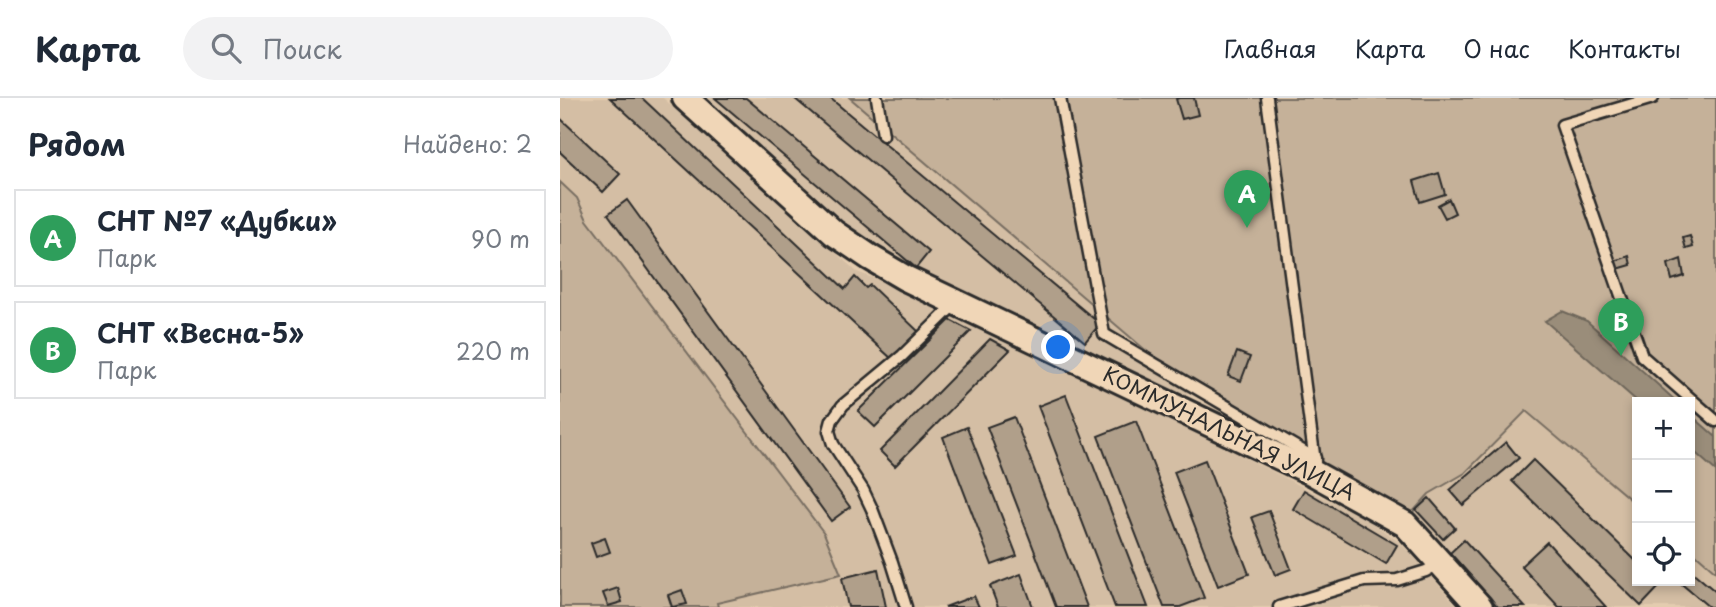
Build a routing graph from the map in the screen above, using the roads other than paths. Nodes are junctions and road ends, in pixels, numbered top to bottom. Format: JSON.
{"nodes":[{"id":1,"x":685,"y":98,"type":"edge"},
{"id":2,"x":877,"y":98,"type":"edge"},
{"id":3,"x":1060,"y":98,"type":"edge"},
{"id":4,"x":1267,"y":98,"type":"edge"},
{"id":5,"x":1653,"y":98,"type":"edge"},
{"id":6,"x":883,"y":135,"type":"dead end"},
{"id":7,"x":957,"y":303,"type":"junction"},
{"id":8,"x":1716,"y":421,"type":"edge"},
{"id":9,"x":1314,"y":466,"type":"junction"},
{"id":10,"x":1440,"y":563,"type":"junction"},
{"id":11,"x":906,"y":607,"type":"edge"},
{"id":12,"x":1279,"y":607,"type":"edge"},
{"id":13,"x":1480,"y":607,"type":"edge"}],
"edges":[{"from":1,"to":7,"type":"street","name":"КОММУНАЛЬНАЯ УЛИЦА"},
{"from":2,"to":6,"type":"lane"},
{"from":3,"to":9,"type":"lane"},
{"from":4,"to":9,"type":"lane"},
{"from":5,"to":8,"type":"lane"},
{"from":7,"to":9,"type":"street","name":"КОММУНАЛЬНАЯ УЛИЦА"},
{"from":7,"to":11,"type":"lane"},
{"from":9,"to":10,"type":"street","name":"КОММУНАЛЬНАЯ УЛИЦА"},
{"from":10,"to":12,"type":"lane"},
{"from":10,"to":13,"type":"street","name":"КОММУНАЛЬНАЯ УЛИЦА"}]}
